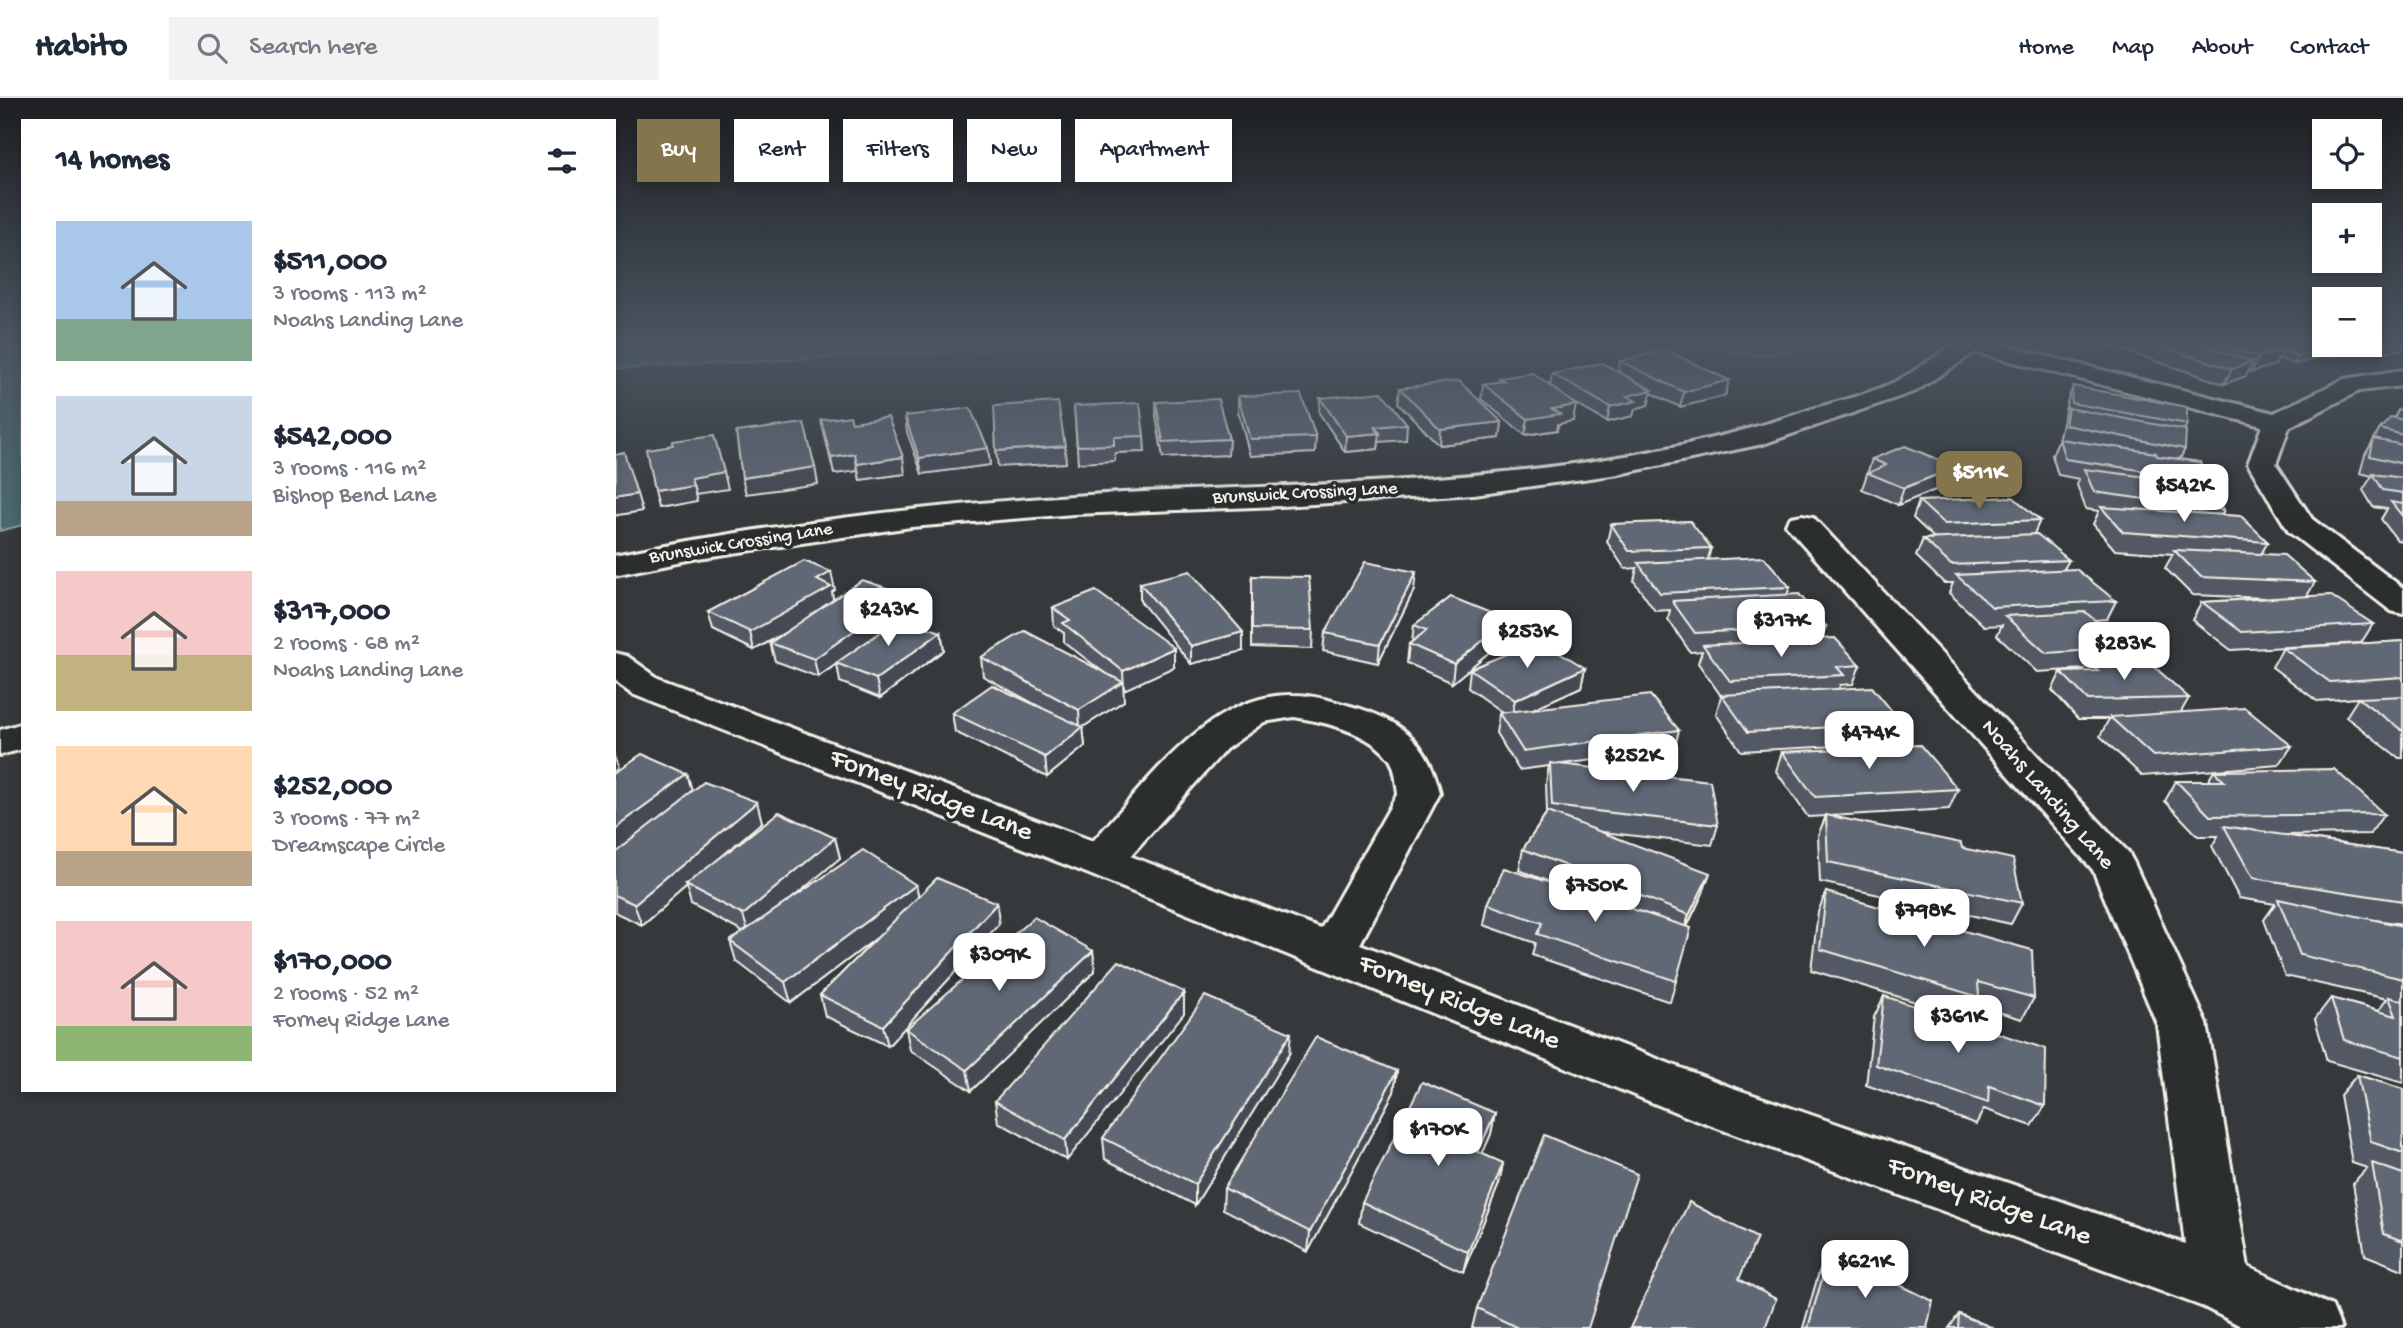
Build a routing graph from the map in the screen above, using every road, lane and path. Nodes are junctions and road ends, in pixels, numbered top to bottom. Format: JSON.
{"nodes":[{"id":1,"x":1867,"y":399,"type":"edge"},
{"id":2,"x":2190,"y":399,"type":"edge"},
{"id":3,"x":2322,"y":399,"type":"edge"},
{"id":4,"x":2277,"y":422,"type":"junction"},
{"id":5,"x":1802,"y":524,"type":"dead end"},
{"id":6,"x":616,"y":565,"type":"edge"},
{"id":7,"x":2403,"y":604,"type":"edge"},
{"id":8,"x":616,"y":665,"type":"edge"},
{"id":9,"x":21,"y":736,"type":"edge"},
{"id":10,"x":0,"y":743,"type":"edge"},
{"id":11,"x":1100,"y":861,"type":"junction"},
{"id":12,"x":1331,"y":953,"type":"junction"},
{"id":13,"x":2221,"y":1285,"type":"junction"},
{"id":14,"x":2310,"y":1328,"type":"edge"}],
"edges":[{"from":1,"to":6,"type":"street","name":"Brunswick Crossing Lane"},
{"from":2,"to":4,"type":"street"},
{"from":3,"to":4,"type":"street"},
{"from":4,"to":7,"type":"street"},
{"from":5,"to":13,"type":"street","name":"Noahs Landing Lane"},
{"from":8,"to":11,"type":"street","name":"Forney Ridge Lane"},
{"from":9,"to":10,"type":"street"},
{"from":11,"to":12,"type":"street","name":"Forney Ridge Lane"},
{"from":11,"to":12,"type":"street"},
{"from":12,"to":13,"type":"street","name":"Forney Ridge Lane"},
{"from":13,"to":14,"type":"street","name":"Forney Ridge Lane"}]}
